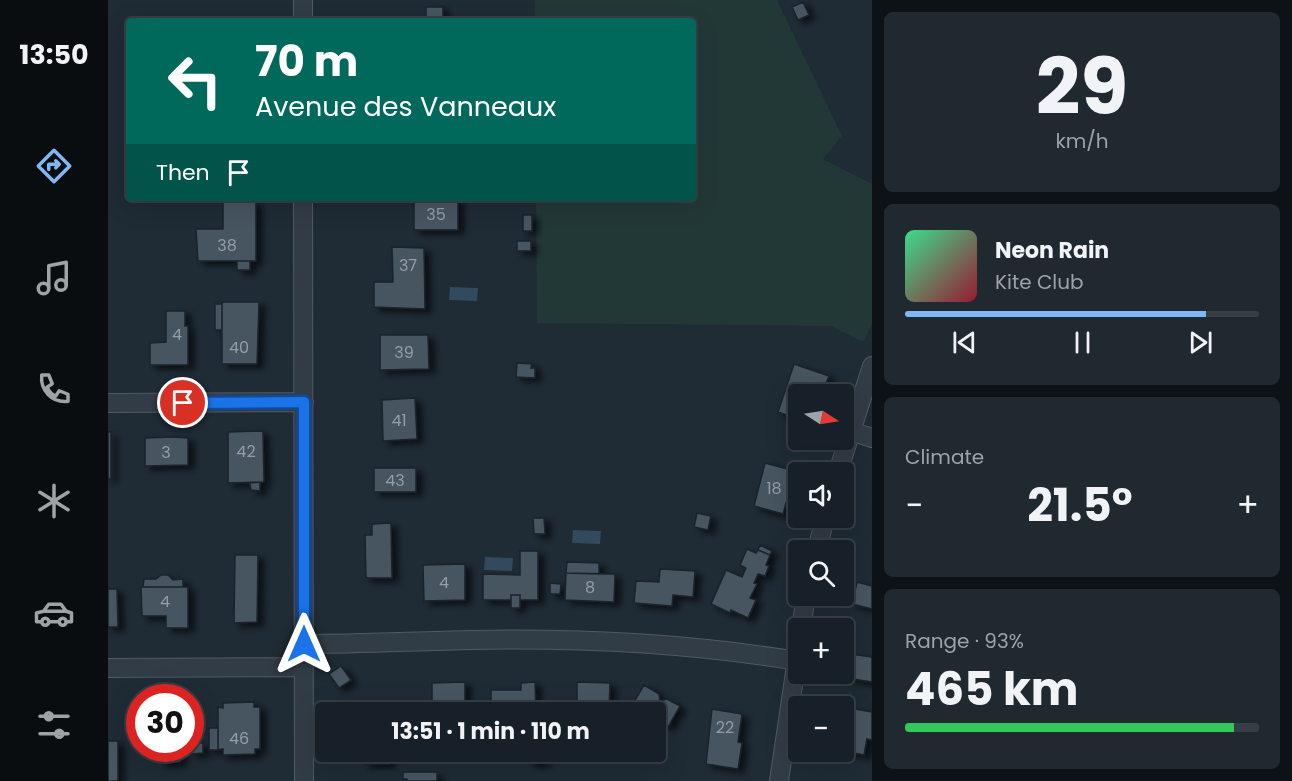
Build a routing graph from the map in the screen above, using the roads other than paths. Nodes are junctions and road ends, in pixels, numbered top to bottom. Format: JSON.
{"nodes":[{"id":1,"x":303,"y":0,"type":"edge"},
{"id":2,"x":303,"y":18,"type":"edge"},
{"id":3,"x":303,"y":201,"type":"edge"},
{"id":4,"x":872,"y":366,"type":"edge"},
{"id":5,"x":304,"y":402,"type":"junction"},
{"id":6,"x":108,"y":403,"type":"edge"},
{"id":7,"x":854,"y":418,"type":"edge"},
{"id":8,"x":854,"y":431,"type":"edge"},
{"id":9,"x":872,"y":438,"type":"edge"},
{"id":10,"x":304,"y":644,"type":"junction"},
{"id":11,"x":788,"y":656,"type":"edge"},
{"id":12,"x":304,"y":667,"type":"junction"},
{"id":13,"x":108,"y":668,"type":"edge"},
{"id":14,"x":793,"y":684,"type":"edge"},
{"id":15,"x":304,"y":781,"type":"edge"},
{"id":16,"x":779,"y":781,"type":"edge"}],
"edges":[{"from":1,"to":2,"type":"street"},
{"from":3,"to":5,"type":"street"},
{"from":4,"to":7,"type":"street"},
{"from":5,"to":6,"type":"street"},
{"from":5,"to":10,"type":"street"},
{"from":8,"to":9,"type":"street"},
{"from":10,"to":11,"type":"street"},
{"from":10,"to":12,"type":"street"},
{"from":12,"to":13,"type":"street"},
{"from":12,"to":15,"type":"street"},
{"from":14,"to":16,"type":"street"}]}
